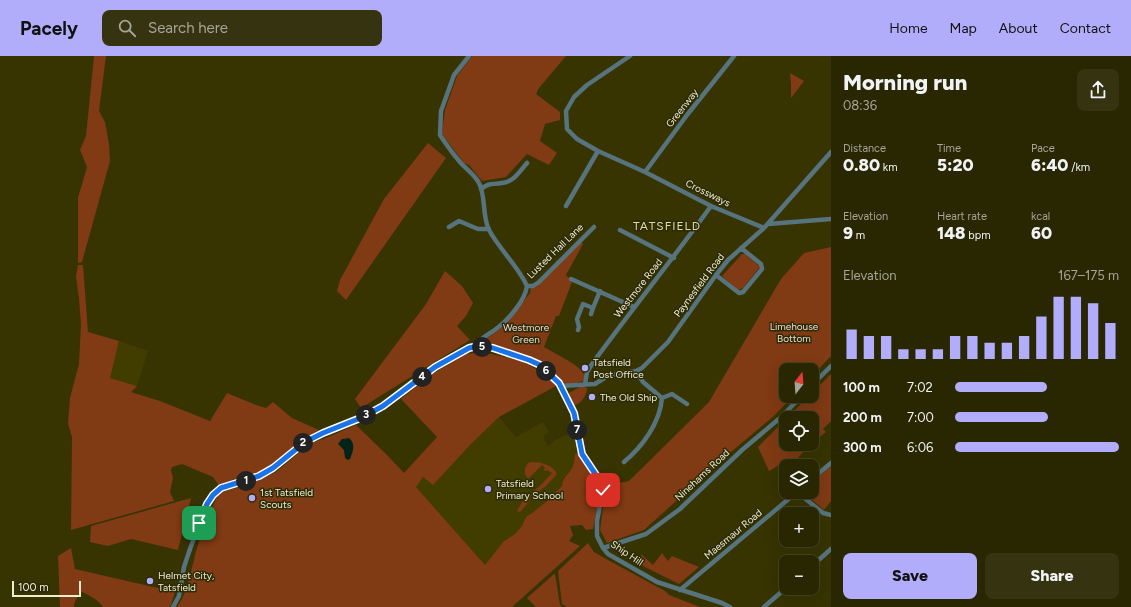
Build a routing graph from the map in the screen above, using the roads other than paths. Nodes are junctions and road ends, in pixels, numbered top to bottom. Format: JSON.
{"nodes":[{"id":1,"x":469,"y":56,"type":"edge"},
{"id":2,"x":630,"y":56,"type":"edge"},
{"id":3,"x":734,"y":56,"type":"edge"},
{"id":4,"x":598,"y":151,"type":"junction"},
{"id":5,"x":831,"y":152,"type":"edge"},
{"id":6,"x":527,"y":163,"type":"dead end"},
{"id":7,"x":645,"y":172,"type":"junction"},
{"id":8,"x":481,"y":189,"type":"junction"},
{"id":9,"x":566,"y":206,"type":"dead end"},
{"id":10,"x":711,"y":206,"type":"junction"},
{"id":11,"x":831,"y":219,"type":"edge"},
{"id":12,"x":768,"y":224,"type":"junction"},
{"id":13,"x":449,"y":227,"type":"dead end"},
{"id":14,"x":594,"y":227,"type":"dead end"},
{"id":15,"x":764,"y":228,"type":"junction"},
{"id":16,"x":489,"y":229,"type":"junction"},
{"id":17,"x":620,"y":230,"type":"dead end"},
{"id":18,"x":741,"y":248,"type":"junction"},
{"id":19,"x":674,"y":258,"type":"junction"},
{"id":20,"x":716,"y":275,"type":"junction"},
{"id":21,"x":571,"y":279,"type":"dead end"},
{"id":22,"x":528,"y":286,"type":"junction"},
{"id":23,"x":600,"y":291,"type":"junction"},
{"id":24,"x":634,"y":307,"type":"junction"},
{"id":25,"x":593,"y":308,"type":"junction"},
{"id":26,"x":591,"y":314,"type":"dead end"},
{"id":27,"x":578,"y":330,"type":"dead end"},
{"id":28,"x":478,"y":346,"type":"junction"},
{"id":29,"x":831,"y":366,"type":"edge"},
{"id":30,"x":636,"y":371,"type":"junction"},
{"id":31,"x":819,"y":378,"type":"edge"},
{"id":32,"x":585,"y":384,"type":"junction"},
{"id":33,"x":561,"y":386,"type":"junction"},
{"id":34,"x":662,"y":398,"type":"junction"},
{"id":35,"x":795,"y":403,"type":"edge"},
{"id":36,"x":687,"y":404,"type":"dead end"},
{"id":37,"x":624,"y":462,"type":"dead end"},
{"id":38,"x":831,"y":462,"type":"edge"},
{"id":39,"x":819,"y":473,"type":"edge"},
{"id":40,"x":789,"y":499,"type":"edge"},
{"id":41,"x":806,"y":499,"type":"edge"},
{"id":42,"x":831,"y":515,"type":"edge"},
{"id":43,"x":604,"y":548,"type":"junction"},
{"id":44,"x":831,"y":549,"type":"edge"},
{"id":45,"x":819,"y":560,"type":"edge"},
{"id":46,"x":680,"y":590,"type":"junction"},
{"id":47,"x":779,"y":594,"type":"edge"},
{"id":48,"x":174,"y":607,"type":"edge"},
{"id":49,"x":730,"y":607,"type":"edge"},
{"id":50,"x":764,"y":607,"type":"edge"}],
"edges":[{"from":1,"to":8,"type":"street","name":"Lusted Hall Lane"},
{"from":2,"to":4,"type":"street","name":"Crossways"},
{"from":3,"to":7,"type":"street","name":"Greenway"},
{"from":4,"to":7,"type":"street","name":"Crossways"},
{"from":4,"to":9,"type":"street"},
{"from":5,"to":12,"type":"street","name":"Paynesfield Road"},
{"from":6,"to":8,"type":"street"},
{"from":7,"to":10,"type":"street","name":"Crossways"},
{"from":8,"to":16,"type":"street","name":"Lusted Hall Lane"},
{"from":10,"to":15,"type":"street","name":"Crossways"},
{"from":10,"to":19,"type":"street","name":"Westmore Road"},
{"from":11,"to":12,"type":"street"},
{"from":12,"to":15,"type":"street","name":"Paynesfield Road"},
{"from":13,"to":16,"type":"street"},
{"from":14,"to":22,"type":"street","name":"Lusted Hall Lane"},
{"from":15,"to":18,"type":"street","name":"Paynesfield Road"},
{"from":16,"to":22,"type":"street","name":"Lusted Hall Lane"},
{"from":17,"to":19,"type":"street"},
{"from":18,"to":20,"type":"street","name":"Paynesfield Road"},
{"from":18,"to":20,"type":"street"},
{"from":19,"to":24,"type":"street","name":"Westmore Road"},
{"from":20,"to":30,"type":"street","name":"Paynesfield Road"},
{"from":21,"to":23,"type":"street"},
{"from":22,"to":28,"type":"street","name":"Lusted Hall Lane"},
{"from":23,"to":24,"type":"street"},
{"from":23,"to":25,"type":"street"},
{"from":24,"to":32,"type":"street","name":"Westmore Road"},
{"from":25,"to":26,"type":"street"},
{"from":25,"to":27,"type":"street"},
{"from":28,"to":33,"type":"street"},
{"from":28,"to":48,"type":"street"},
{"from":29,"to":31,"type":"street"},
{"from":30,"to":32,"type":"street"},
{"from":30,"to":34,"type":"street"},
{"from":32,"to":33,"type":"street"},
{"from":33,"to":43,"type":"street","name":"Ship Hill"},
{"from":34,"to":36,"type":"street"},
{"from":34,"to":37,"type":"street"},
{"from":35,"to":43,"type":"street","name":"Ninehams Road"},
{"from":38,"to":39,"type":"street"},
{"from":40,"to":46,"type":"street","name":"Maesmaur Road"},
{"from":41,"to":42,"type":"street"},
{"from":43,"to":46,"type":"street","name":"Ship Hill"},
{"from":44,"to":45,"type":"street"},
{"from":46,"to":49,"type":"street","name":"Ship Hill"},
{"from":47,"to":50,"type":"street"}]}
